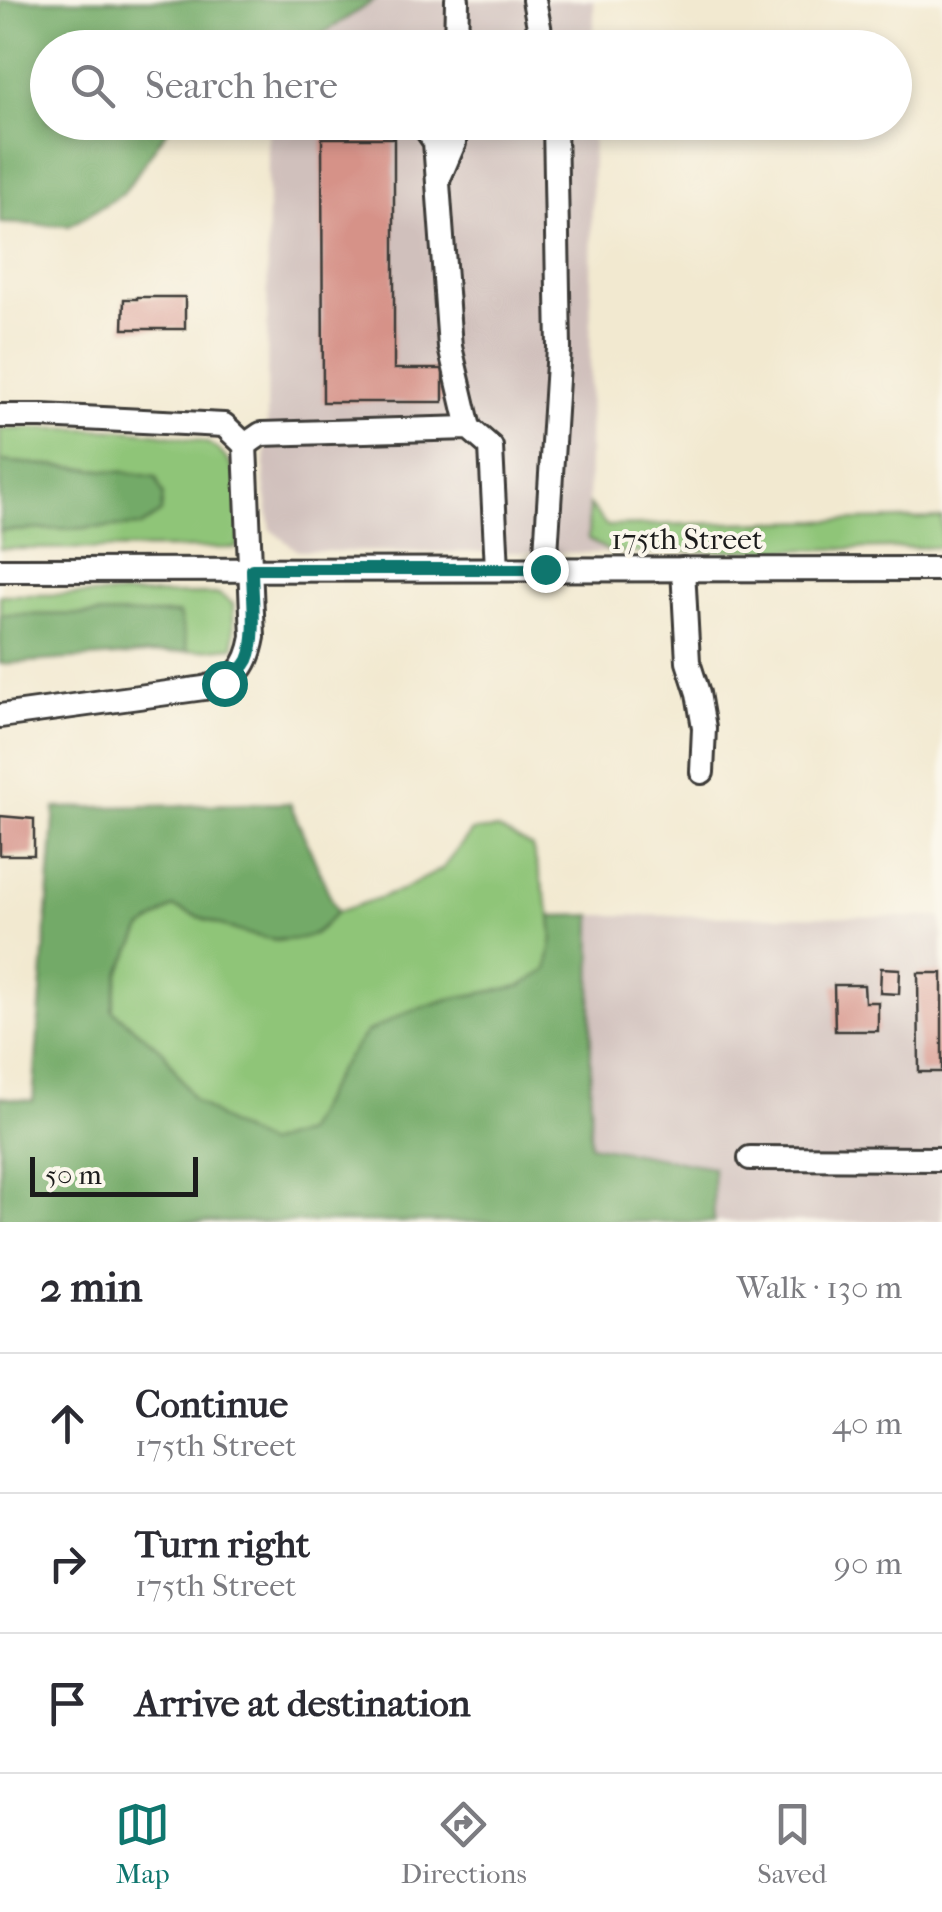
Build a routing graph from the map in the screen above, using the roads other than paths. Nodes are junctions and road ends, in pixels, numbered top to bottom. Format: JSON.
{"nodes":[{"id":1,"x":457,"y":0,"type":"edge"},
{"id":2,"x":534,"y":0,"type":"edge"},
{"id":3,"x":456,"y":30,"type":"edge"},
{"id":4,"x":539,"y":30,"type":"edge"},
{"id":5,"x":434,"y":140,"type":"edge"},
{"id":6,"x":454,"y":140,"type":"edge"},
{"id":7,"x":554,"y":140,"type":"edge"},
{"id":8,"x":438,"y":181,"type":"junction"},
{"id":9,"x":0,"y":416,"type":"edge"},
{"id":10,"x":469,"y":428,"type":"junction"},
{"id":11,"x":245,"y":445,"type":"junction"},
{"id":12,"x":252,"y":569,"type":"junction"},
{"id":13,"x":496,"y":569,"type":"junction"},
{"id":14,"x":545,"y":569,"type":"junction"},
{"id":15,"x":682,"y":569,"type":"junction"},
{"id":16,"x":942,"y":569,"type":"edge"},
{"id":17,"x":0,"y":570,"type":"edge"},
{"id":18,"x":0,"y":716,"type":"edge"},
{"id":19,"x":702,"y":772,"type":"dead end"},
{"id":20,"x":750,"y":1158,"type":"dead end"},
{"id":21,"x":942,"y":1159,"type":"edge"}],
"edges":[{"from":1,"to":3,"type":"street"},
{"from":2,"to":4,"type":"street"},
{"from":5,"to":8,"type":"street"},
{"from":6,"to":8,"type":"street"},
{"from":7,"to":14,"type":"street"},
{"from":8,"to":10,"type":"street"},
{"from":9,"to":11,"type":"street"},
{"from":10,"to":11,"type":"street"},
{"from":10,"to":13,"type":"street"},
{"from":11,"to":12,"type":"street"},
{"from":12,"to":13,"type":"street","name":"175th Street"},
{"from":12,"to":17,"type":"street","name":"175th Street"},
{"from":12,"to":18,"type":"street"},
{"from":13,"to":14,"type":"street","name":"175th Street"},
{"from":14,"to":15,"type":"street","name":"175th Street"},
{"from":15,"to":16,"type":"street","name":"175th Street"},
{"from":15,"to":19,"type":"street"},
{"from":20,"to":21,"type":"street"}]}
